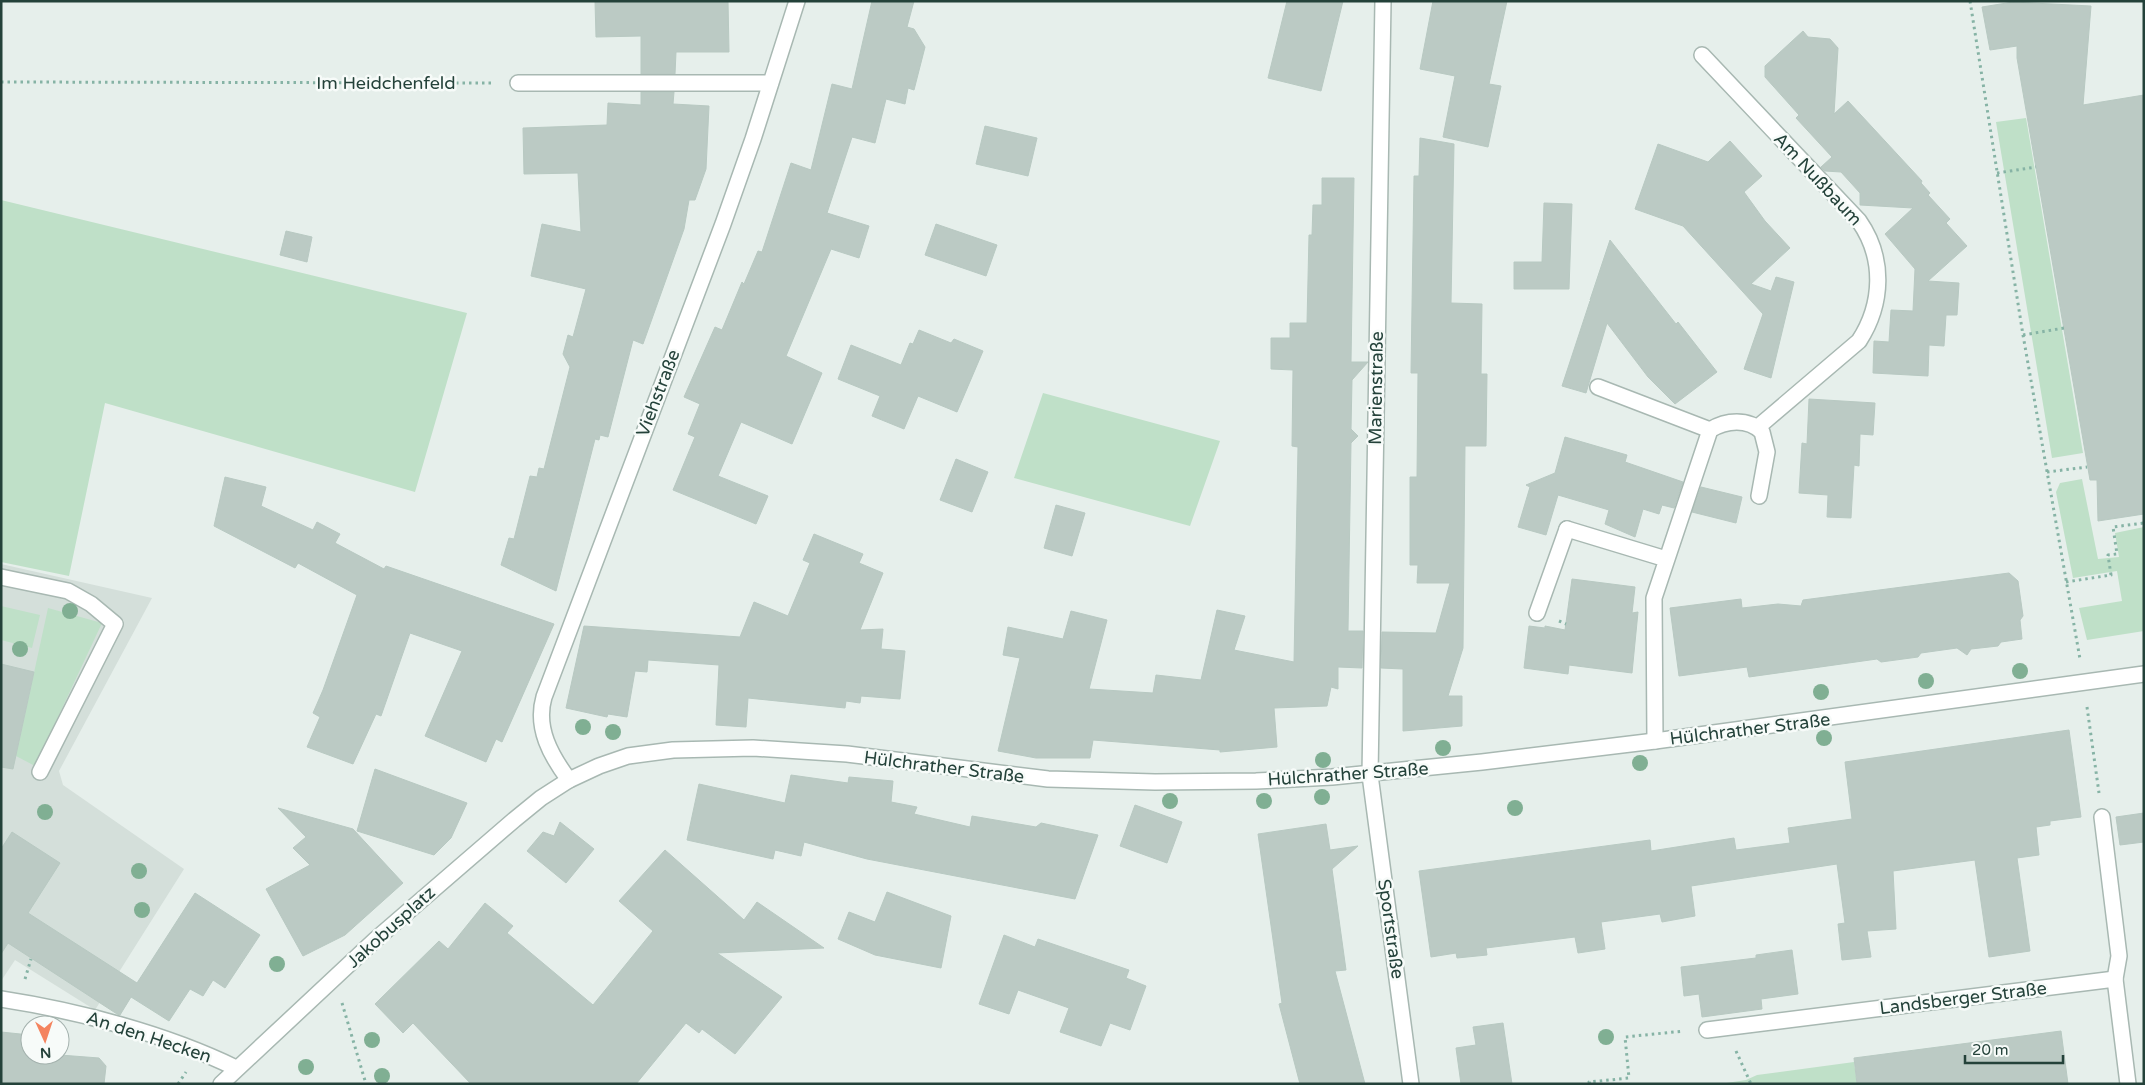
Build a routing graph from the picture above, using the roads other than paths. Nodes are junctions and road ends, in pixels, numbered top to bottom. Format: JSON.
{"nodes":[{"id":1,"x":797,"y":1,"type":"edge"},
{"id":2,"x":1383,"y":1,"type":"edge"},
{"id":3,"x":1702,"y":55,"type":"dead end"},
{"id":4,"x":518,"y":83,"type":"road end"},
{"id":5,"x":771,"y":83,"type":"junction"},
{"id":6,"x":1598,"y":387,"type":"dead end"},
{"id":7,"x":1758,"y":427,"type":"junction"},
{"id":8,"x":1710,"y":430,"type":"junction"},
{"id":9,"x":1759,"y":496,"type":"dead end"},
{"id":10,"x":1666,"y":559,"type":"junction"},
{"id":11,"x":1,"y":576,"type":"edge"},
{"id":12,"x":1537,"y":613,"type":"dead end"},
{"id":13,"x":2144,"y":676,"type":"edge"},
{"id":14,"x":1655,"y":741,"type":"junction"},
{"id":15,"x":40,"y":772,"type":"dead end"},
{"id":16,"x":1370,"y":775,"type":"junction"},
{"id":17,"x":569,"y":780,"type":"junction"},
{"id":18,"x":2102,"y":817,"type":"road end"},
{"id":19,"x":2115,"y":979,"type":"junction"},
{"id":20,"x":1,"y":999,"type":"edge"},
{"id":21,"x":1707,"y":1030,"type":"road end"},
{"id":22,"x":236,"y":1068,"type":"junction"},
{"id":23,"x":220,"y":1084,"type":"edge"},
{"id":24,"x":1411,"y":1084,"type":"edge"},
{"id":25,"x":2128,"y":1084,"type":"edge"}],
"edges":[{"from":1,"to":5,"type":"street","name":"Viehstraße"},
{"from":2,"to":16,"type":"street","name":"Marienstraße"},
{"from":3,"to":7,"type":"street","name":"Am Nußbaum"},
{"from":4,"to":5,"type":"street"},
{"from":5,"to":17,"type":"street","name":"Viehstraße"},
{"from":6,"to":8,"type":"street"},
{"from":7,"to":8,"type":"street"},
{"from":7,"to":9,"type":"street"},
{"from":8,"to":10,"type":"street"},
{"from":10,"to":12,"type":"street"},
{"from":10,"to":14,"type":"street"},
{"from":11,"to":15,"type":"street"},
{"from":13,"to":14,"type":"street","name":"Hülchrather Straße"},
{"from":14,"to":16,"type":"street","name":"Hülchrather Straße"},
{"from":16,"to":17,"type":"street","name":"Hülchrather Straße"},
{"from":16,"to":24,"type":"street","name":"Sportstraße"},
{"from":17,"to":22,"type":"street","name":"Jakobusplatz"},
{"from":18,"to":19,"type":"street"},
{"from":19,"to":21,"type":"street","name":"Landsberger Straße"},
{"from":19,"to":25,"type":"street"},
{"from":20,"to":22,"type":"street","name":"An den Hecken"},
{"from":22,"to":23,"type":"street","name":"Jakobusplatz"}]}
